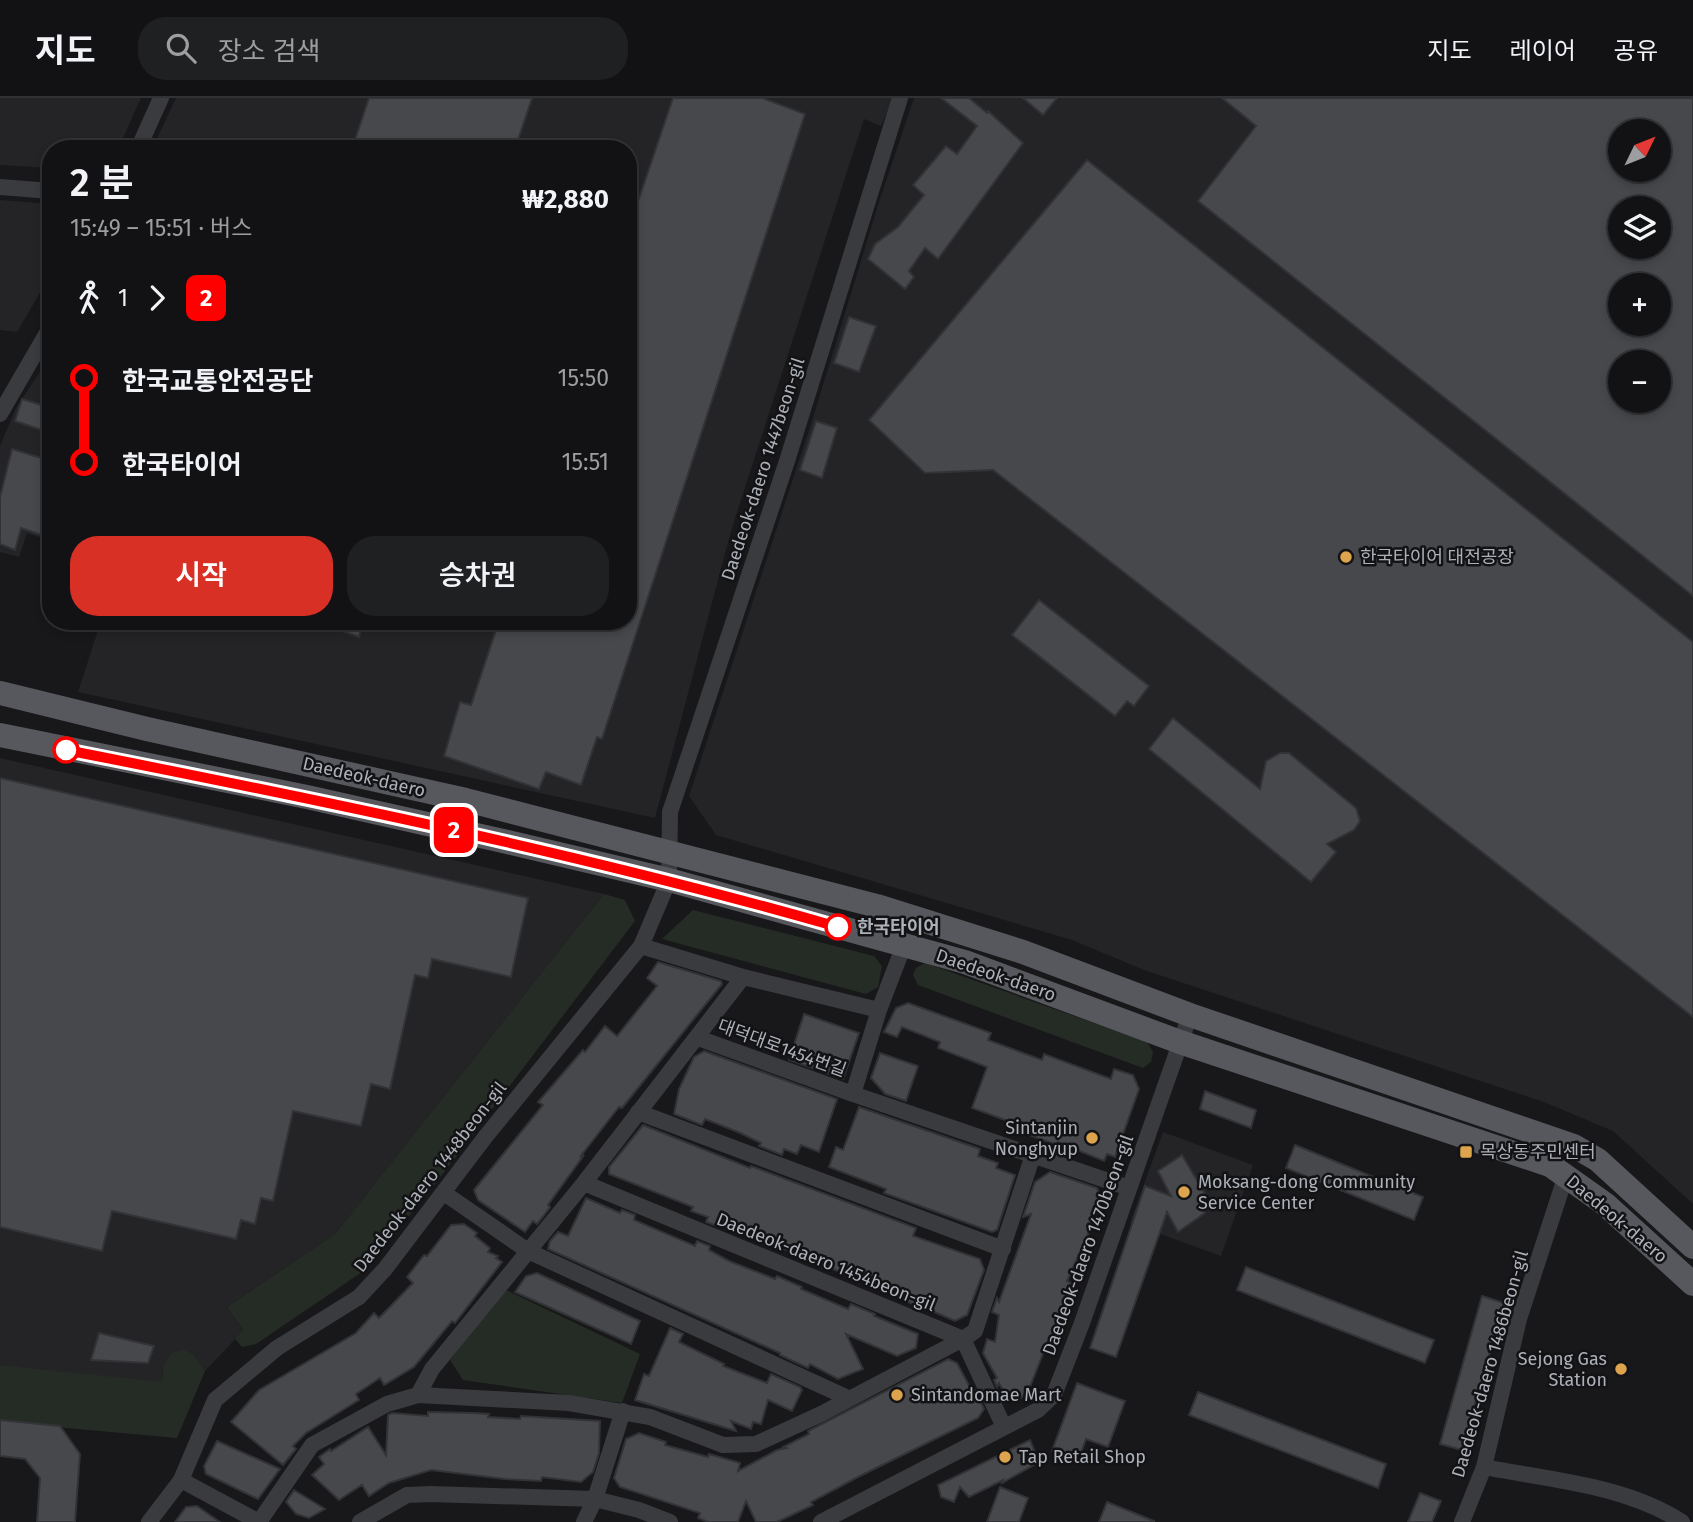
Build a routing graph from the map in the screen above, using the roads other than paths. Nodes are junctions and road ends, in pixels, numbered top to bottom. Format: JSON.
{"nodes":[{"id":1,"x":161,"y":98,"type":"edge"},
{"id":2,"x":900,"y":98,"type":"edge"},
{"id":3,"x":142,"y":140,"type":"edge"},
{"id":4,"x":0,"y":187,"type":"edge"},
{"id":5,"x":42,"y":190,"type":"edge"},
{"id":6,"x":42,"y":342,"type":"edge"},
{"id":7,"x":0,"y":414,"type":"edge"},
{"id":8,"x":0,"y":693,"type":"edge"},
{"id":9,"x":0,"y":736,"type":"edge"},
{"id":10,"x":671,"y":852,"type":"junction"},
{"id":11,"x":669,"y":880,"type":"junction"},
{"id":12,"x":904,"y":945,"type":"junction"},
{"id":13,"x":641,"y":946,"type":"junction"},
{"id":14,"x":743,"y":976,"type":"junction"},
{"id":15,"x":879,"y":1010,"type":"junction"},
{"id":16,"x":1189,"y":1015,"type":"junction"},
{"id":17,"x":698,"y":1038,"type":"junction"},
{"id":18,"x":1180,"y":1042,"type":"junction"},
{"id":19,"x":853,"y":1094,"type":"junction"},
{"id":20,"x":638,"y":1112,"type":"junction"},
{"id":21,"x":1033,"y":1155,"type":"junction"},
{"id":22,"x":1566,"y":1175,"type":"junction"},
{"id":23,"x":584,"y":1183,"type":"junction"},
{"id":24,"x":1129,"y":1188,"type":"junction"},
{"id":25,"x":444,"y":1193,"type":"junction"},
{"id":26,"x":1693,"y":1247,"type":"edge"},
{"id":27,"x":1003,"y":1249,"type":"junction"},
{"id":28,"x":528,"y":1251,"type":"junction"},
{"id":29,"x":1693,"y":1284,"type":"edge"},
{"id":30,"x":963,"y":1339,"type":"junction"},
{"id":31,"x":418,"y":1395,"type":"junction"},
{"id":32,"x":848,"y":1398,"type":"junction"},
{"id":33,"x":623,"y":1411,"type":"junction"},
{"id":34,"x":1004,"y":1427,"type":"junction"},
{"id":35,"x":1484,"y":1467,"type":"junction"},
{"id":36,"x":181,"y":1480,"type":"junction"},
{"id":37,"x":595,"y":1499,"type":"junction"},
{"id":38,"x":149,"y":1522,"type":"edge"},
{"id":39,"x":259,"y":1522,"type":"edge"},
{"id":40,"x":360,"y":1522,"type":"edge"},
{"id":41,"x":584,"y":1522,"type":"edge"},
{"id":42,"x":670,"y":1522,"type":"edge"},
{"id":43,"x":821,"y":1522,"type":"edge"},
{"id":44,"x":1462,"y":1522,"type":"edge"},
{"id":45,"x":1682,"y":1522,"type":"edge"}],
"edges":[{"from":1,"to":3,"type":"street"},
{"from":2,"to":10,"type":"street","name":"Daedeok-daero 1447beon-gil"},
{"from":4,"to":5,"type":"street"},
{"from":6,"to":7,"type":"street"},
{"from":8,"to":10,"type":"main road","name":"Daedeok-daero"},
{"from":9,"to":11,"type":"main road","name":"Daedeok-daero"},
{"from":10,"to":11,"type":"street","name":"Daedeok-daero 1448beon-gil"},
{"from":10,"to":16,"type":"main road","name":"Daedeok-daero"},
{"from":11,"to":12,"type":"main road","name":"Daedeok-daero"},
{"from":11,"to":13,"type":"street","name":"Daedeok-daero 1448beon-gil"},
{"from":12,"to":15,"type":"street"},
{"from":12,"to":18,"type":"main road","name":"Daedeok-daero"},
{"from":13,"to":14,"type":"street"},
{"from":13,"to":25,"type":"street","name":"Daedeok-daero 1448beon-gil"},
{"from":14,"to":15,"type":"street"},
{"from":14,"to":17,"type":"street"},
{"from":15,"to":19,"type":"street"},
{"from":16,"to":18,"type":"street","name":"Daedeok-daero 1470beon-gil"},
{"from":16,"to":26,"type":"main road","name":"Daedeok-daero"},
{"from":17,"to":19,"type":"street","name":"대덕대로1454번길"},
{"from":17,"to":20,"type":"street"},
{"from":18,"to":22,"type":"main road","name":"Daedeok-daero"},
{"from":18,"to":24,"type":"street","name":"Daedeok-daero 1470beon-gil"},
{"from":19,"to":21,"type":"street","name":"대덕대로1454번길"},
{"from":20,"to":23,"type":"street"},
{"from":20,"to":27,"type":"street"},
{"from":21,"to":24,"type":"street","name":"대덕대로1454번길"},
{"from":21,"to":27,"type":"street"},
{"from":22,"to":29,"type":"main road","name":"Daedeok-daero"},
{"from":22,"to":35,"type":"street","name":"Daedeok-daero 1486beon-gil"},
{"from":23,"to":28,"type":"street"},
{"from":23,"to":30,"type":"street","name":"Daedeok-daero 1454beon-gil"},
{"from":24,"to":34,"type":"street","name":"Daedeok-daero 1470beon-gil"},
{"from":25,"to":28,"type":"street"},
{"from":25,"to":36,"type":"street","name":"Daedeok-daero 1448beon-gil"},
{"from":27,"to":30,"type":"street"},
{"from":28,"to":31,"type":"street"},
{"from":28,"to":32,"type":"street"},
{"from":30,"to":32,"type":"street"},
{"from":30,"to":34,"type":"street"},
{"from":31,"to":33,"type":"street"},
{"from":31,"to":39,"type":"street"},
{"from":32,"to":33,"type":"street"},
{"from":33,"to":37,"type":"street"},
{"from":34,"to":43,"type":"street","name":"Daedeok-daero 1470beon-gil"},
{"from":35,"to":44,"type":"street","name":"Daedeok-daero 1486beon-gil"},
{"from":35,"to":45,"type":"street"},
{"from":36,"to":38,"type":"street","name":"Daedeok-daero 1448beon-gil"},
{"from":36,"to":39,"type":"street"},
{"from":37,"to":40,"type":"street"},
{"from":37,"to":41,"type":"street"},
{"from":37,"to":42,"type":"street"}]}
